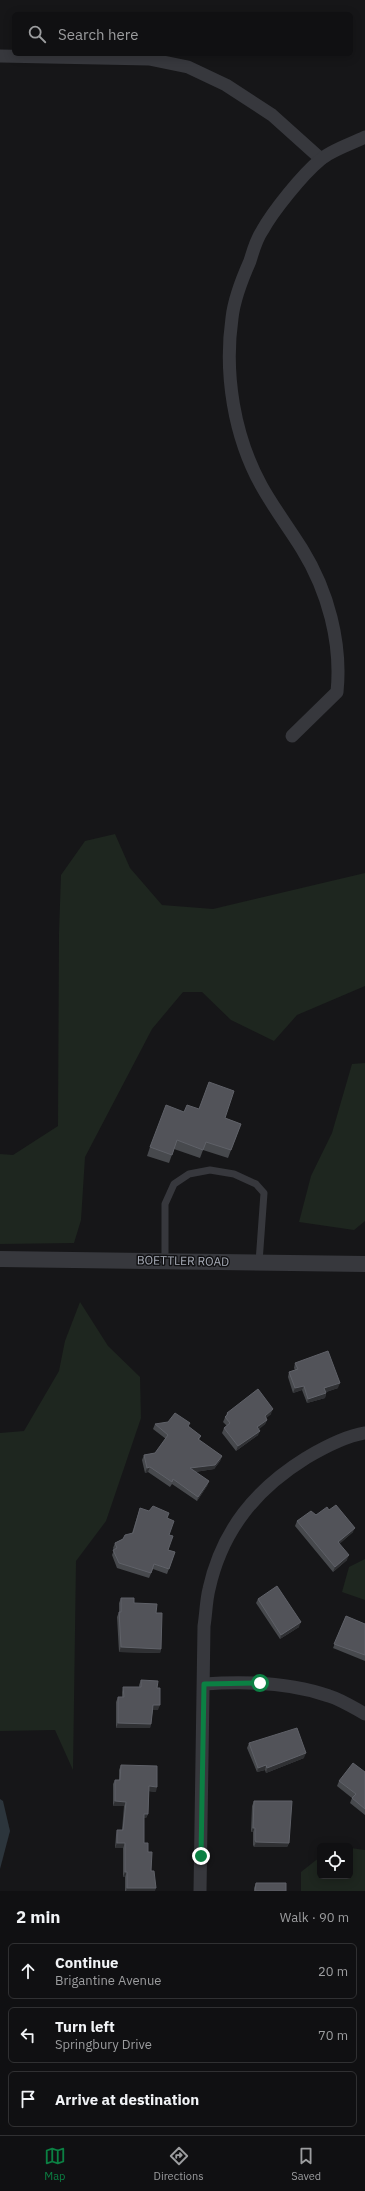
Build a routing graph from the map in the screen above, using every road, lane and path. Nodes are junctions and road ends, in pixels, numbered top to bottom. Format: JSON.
{"nodes":[{"id":1,"x":0,"y":56,"type":"edge"},
{"id":2,"x":365,"y":137,"type":"edge"},
{"id":3,"x":321,"y":159,"type":"junction"},
{"id":4,"x":292,"y":736,"type":"dead end"},
{"id":5,"x":0,"y":1259,"type":"edge"},
{"id":6,"x":164,"y":1261,"type":"junction"},
{"id":7,"x":259,"y":1262,"type":"junction"},
{"id":8,"x":365,"y":1264,"type":"edge"},
{"id":9,"x":365,"y":1433,"type":"edge"},
{"id":10,"x":204,"y":1684,"type":"junction"},
{"id":11,"x":365,"y":1714,"type":"edge"},
{"id":12,"x":200,"y":1891,"type":"edge"}],
"edges":[{"from":1,"to":3,"type":"street"},
{"from":2,"to":3,"type":"street"},
{"from":3,"to":4,"type":"street"},
{"from":5,"to":6,"type":"street","name":"BOETTLER ROAD"},
{"from":6,"to":7,"type":"street","name":"BOETTLER ROAD"},
{"from":6,"to":7,"type":"lane"},
{"from":7,"to":8,"type":"street","name":"BOETTLER ROAD"},
{"from":9,"to":10,"type":"street"},
{"from":10,"to":11,"type":"street"},
{"from":10,"to":12,"type":"street"}]}
